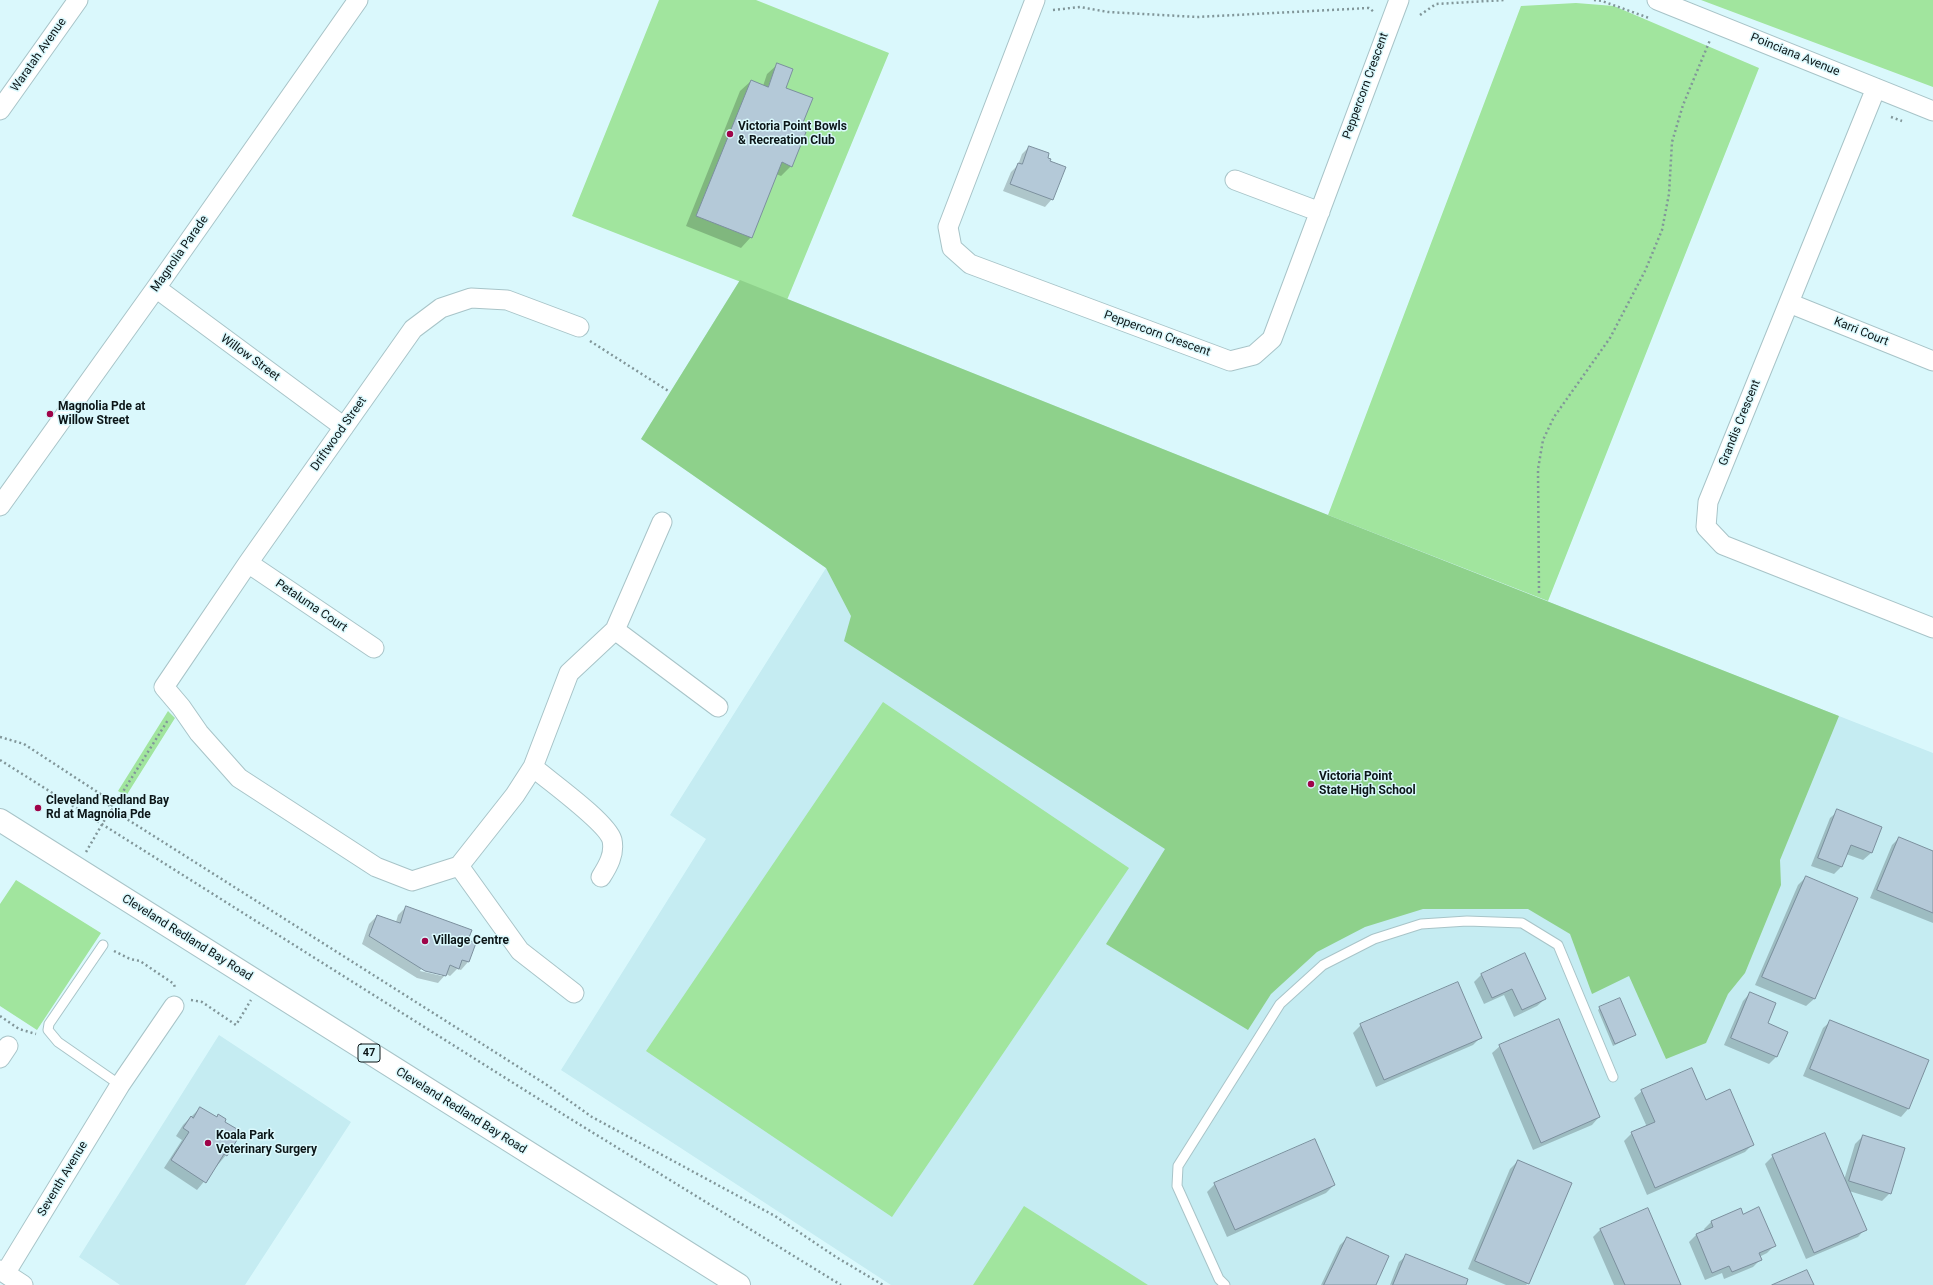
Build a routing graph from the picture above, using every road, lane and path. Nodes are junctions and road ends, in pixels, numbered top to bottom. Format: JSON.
{"nodes":[{"id":1,"x":78,"y":0,"type":"edge"},
{"id":2,"x":358,"y":0,"type":"edge"},
{"id":3,"x":1036,"y":0,"type":"edge"},
{"id":4,"x":1399,"y":0,"type":"edge"},
{"id":5,"x":1505,"y":0,"type":"edge"},
{"id":6,"x":1657,"y":0,"type":"edge"},
{"id":7,"x":1053,"y":10,"type":"dead end"},
{"id":8,"x":1420,"y":14,"type":"dead end"},
{"id":9,"x":1379,"y":16,"type":"dead end"},
{"id":10,"x":1718,"y":23,"type":"junction"},
{"id":11,"x":1876,"y":88,"type":"junction"},
{"id":12,"x":0,"y":110,"type":"edge"},
{"id":13,"x":1933,"y":111,"type":"edge"},
{"id":14,"x":1235,"y":180,"type":"dead end"},
{"id":15,"x":1320,"y":212,"type":"junction"},
{"id":16,"x":156,"y":288,"type":"junction"},
{"id":17,"x":1789,"y":303,"type":"junction"},
{"id":18,"x":579,"y":327,"type":"joint"},
{"id":19,"x":1933,"y":362,"type":"edge"},
{"id":20,"x":670,"y":392,"type":"dead end"},
{"id":21,"x":344,"y":427,"type":"junction"},
{"id":22,"x":0,"y":506,"type":"edge"},
{"id":23,"x":662,"y":522,"type":"dead end"},
{"id":24,"x":248,"y":563,"type":"junction"},
{"id":25,"x":1539,"y":593,"type":"dead end"},
{"id":26,"x":1933,"y":628,"type":"edge"},
{"id":27,"x":616,"y":630,"type":"junction"},
{"id":28,"x":374,"y":648,"type":"dead end"},
{"id":29,"x":718,"y":707,"type":"dead end"},
{"id":30,"x":169,"y":718,"type":"dead end"},
{"id":31,"x":0,"y":737,"type":"edge"},
{"id":32,"x":0,"y":760,"type":"edge"},
{"id":33,"x":533,"y":767,"type":"junction"},
{"id":34,"x":111,"y":808,"type":"junction"},
{"id":35,"x":0,"y":820,"type":"edge"},
{"id":36,"x":102,"y":825,"type":"junction"},
{"id":37,"x":459,"y":866,"type":"junction"},
{"id":38,"x":76,"y":868,"type":"junction"},
{"id":39,"x":601,"y":877,"type":"dead end"},
{"id":40,"x":103,"y":944,"type":"joint"},
{"id":41,"x":260,"y":985,"type":"junction"},
{"id":42,"x":574,"y":993,"type":"dead end"},
{"id":43,"x":180,"y":1000,"type":"junction"},
{"id":44,"x":0,"y":1016,"type":"edge"},
{"id":45,"x":48,"y":1030,"type":"junction"},
{"id":46,"x":1614,"y":1077,"type":"dead end"},
{"id":47,"x":120,"y":1084,"type":"junction"},
{"id":48,"x":3,"y":1271,"type":"edge"},
{"id":49,"x":23,"y":1285,"type":"edge"},
{"id":50,"x":739,"y":1285,"type":"edge"},
{"id":51,"x":841,"y":1285,"type":"edge"},
{"id":52,"x":882,"y":1285,"type":"edge"},
{"id":53,"x":1225,"y":1285,"type":"edge"}],
"edges":[{"from":1,"to":12,"type":"street","name":"Waratah Avenue"},
{"from":2,"to":16,"type":"street","name":"Magnolia Parade"},
{"from":3,"to":15,"type":"street","name":"Peppercorn Crescent"},
{"from":4,"to":15,"type":"street","name":"Peppercorn Crescent"},
{"from":5,"to":8,"type":"path"},
{"from":6,"to":10,"type":"street","name":"Poinciana Avenue"},
{"from":7,"to":9,"type":"path"},
{"from":10,"to":11,"type":"street","name":"Poinciana Avenue"},
{"from":10,"to":25,"type":"path"},
{"from":11,"to":13,"type":"street","name":"Poinciana Avenue"},
{"from":11,"to":17,"type":"street","name":"Grandis Crescent"},
{"from":14,"to":15,"type":"street"},
{"from":16,"to":21,"type":"street","name":"Willow Street"},
{"from":16,"to":22,"type":"street","name":"Magnolia Parade"},
{"from":17,"to":19,"type":"street","name":"Karri Court"},
{"from":17,"to":26,"type":"street","name":"Grandis Crescent"},
{"from":18,"to":20,"type":"path"},
{"from":18,"to":21,"type":"street","name":"Driftwood Street"},
{"from":21,"to":24,"type":"street","name":"Driftwood Street"},
{"from":23,"to":27,"type":"street"},
{"from":24,"to":28,"type":"street","name":"Petaluma Court"},
{"from":24,"to":37,"type":"street","name":"Driftwood Street"},
{"from":27,"to":29,"type":"street"},
{"from":27,"to":33,"type":"street"},
{"from":30,"to":34,"type":"path"},
{"from":31,"to":34,"type":"path"},
{"from":32,"to":36,"type":"path"},
{"from":33,"to":37,"type":"street"},
{"from":33,"to":39,"type":"street"},
{"from":34,"to":36,"type":"path"},
{"from":34,"to":52,"type":"path"},
{"from":35,"to":38,"type":"highway","name":"Cleveland Redland Bay Road","number":"47"},
{"from":36,"to":38,"type":"path"},
{"from":36,"to":51,"type":"path"},
{"from":37,"to":42,"type":"street"},
{"from":38,"to":41,"type":"highway","name":"Cleveland Redland Bay Road","number":"47"},
{"from":40,"to":43,"type":"path"},
{"from":40,"to":45,"type":"lane"},
{"from":41,"to":43,"type":"path"},
{"from":41,"to":50,"type":"highway","name":"Cleveland Redland Bay Road","number":"47"},
{"from":43,"to":47,"type":"street","name":"Seventh Avenue"},
{"from":44,"to":45,"type":"path"},
{"from":45,"to":47,"type":"lane"},
{"from":46,"to":53,"type":"lane"},
{"from":47,"to":48,"type":"street","name":"Seventh Avenue"},
{"from":48,"to":49,"type":"street"}]}
